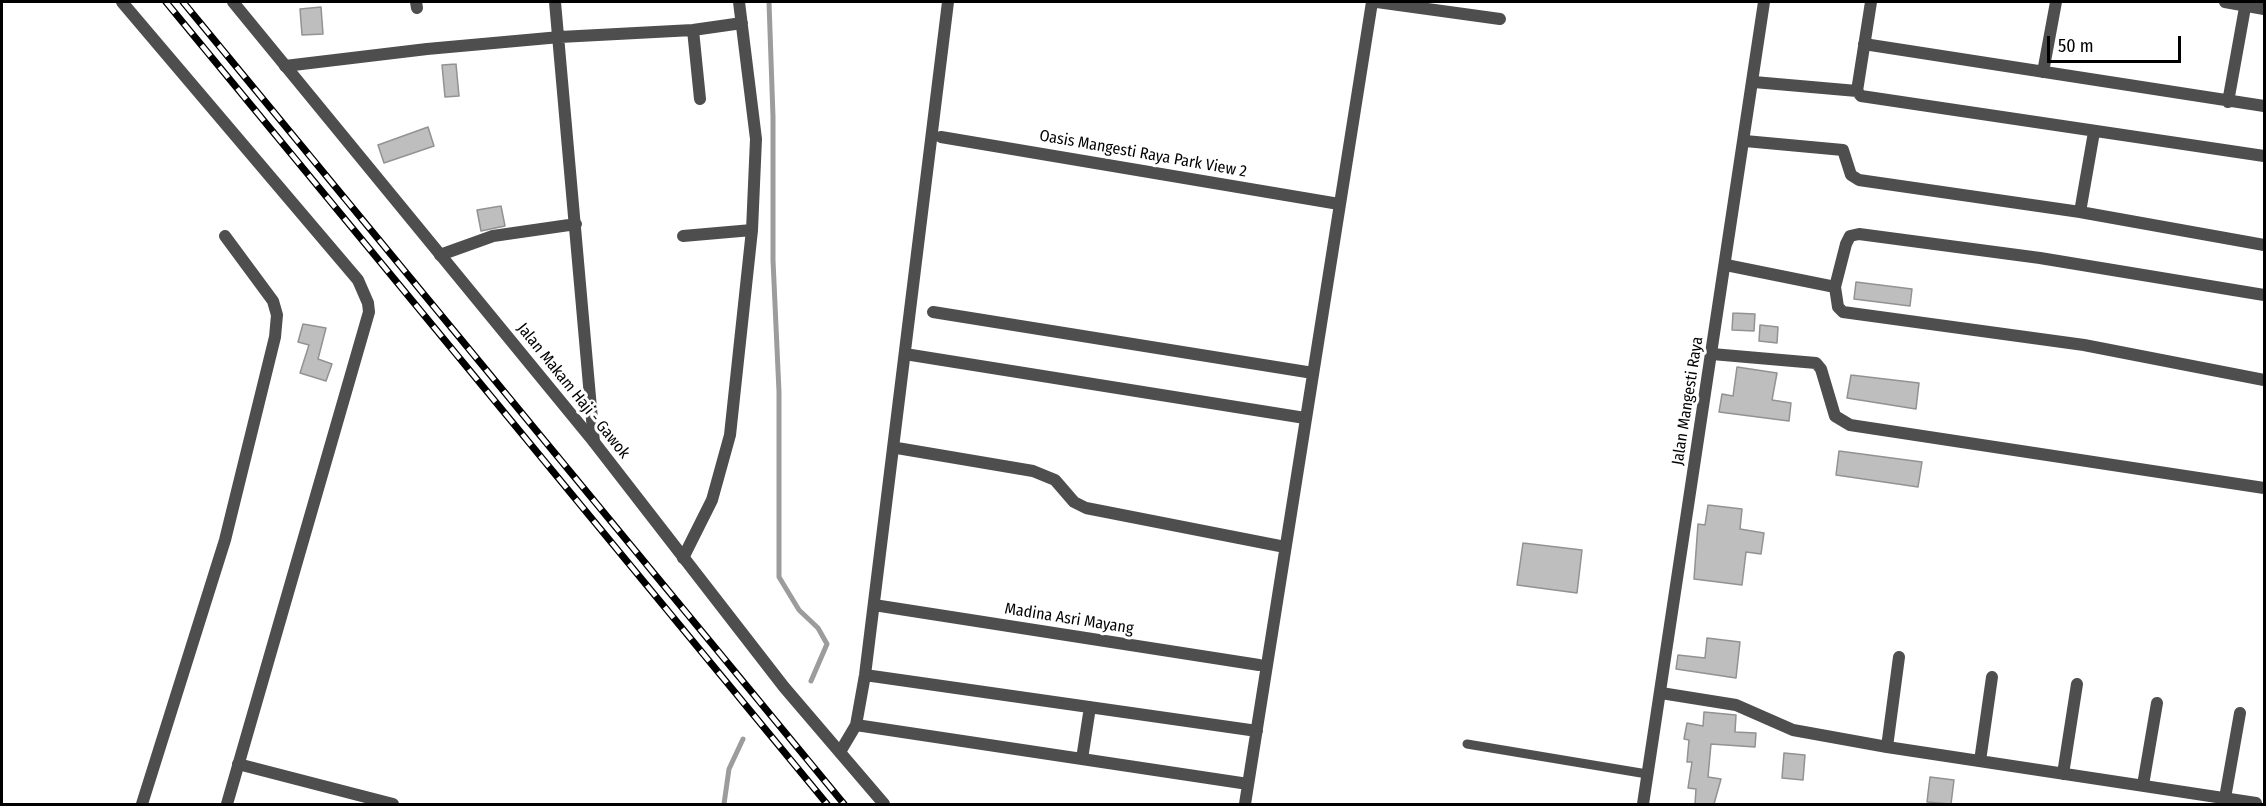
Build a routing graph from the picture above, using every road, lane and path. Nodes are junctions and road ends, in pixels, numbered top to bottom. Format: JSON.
{"nodes":[{"id":1,"x":123,"y":2,"type":"edge"},
{"id":2,"x":233,"y":2,"type":"edge"},
{"id":3,"x":555,"y":2,"type":"edge"},
{"id":4,"x":739,"y":2,"type":"edge"},
{"id":5,"x":948,"y":2,"type":"edge"},
{"id":6,"x":1372,"y":2,"type":"edge"},
{"id":7,"x":1377,"y":2,"type":"edge"},
{"id":8,"x":1764,"y":2,"type":"edge"},
{"id":9,"x":1871,"y":2,"type":"edge"},
{"id":10,"x":2056,"y":2,"type":"edge"},
{"id":11,"x":2225,"y":2,"type":"edge"},
{"id":12,"x":2245,"y":3,"type":"edge"},
{"id":13,"x":2265,"y":9,"type":"edge"},
{"id":14,"x":1500,"y":19,"type":"dead end"},
{"id":15,"x":742,"y":23,"type":"junction"},
{"id":16,"x":693,"y":30,"type":"junction"},
{"id":17,"x":560,"y":37,"type":"junction"},
{"id":18,"x":1864,"y":44,"type":"junction"},
{"id":19,"x":285,"y":66,"type":"junction"},
{"id":20,"x":2043,"y":72,"type":"junction"},
{"id":21,"x":1754,"y":82,"type":"junction"},
{"id":22,"x":1857,"y":91,"type":"junction"},
{"id":23,"x":700,"y":99,"type":"dead end"},
{"id":24,"x":2228,"y":102,"type":"junction"},
{"id":25,"x":2265,"y":106,"type":"edge"},
{"id":26,"x":2094,"y":132,"type":"junction"},
{"id":27,"x":941,"y":137,"type":"dead end"},
{"id":28,"x":1745,"y":141,"type":"junction"},
{"id":29,"x":2265,"y":156,"type":"edge"},
{"id":30,"x":1339,"y":204,"type":"junction"},
{"id":31,"x":2080,"y":212,"type":"junction"},
{"id":32,"x":576,"y":224,"type":"junction"},
{"id":33,"x":752,"y":230,"type":"junction"},
{"id":34,"x":225,"y":236,"type":"dead end"},
{"id":35,"x":683,"y":236,"type":"dead end"},
{"id":36,"x":2265,"y":245,"type":"edge"},
{"id":37,"x":440,"y":255,"type":"junction"},
{"id":38,"x":1726,"y":265,"type":"junction"},
{"id":39,"x":1835,"y":287,"type":"junction"},
{"id":40,"x":2265,"y":295,"type":"edge"},
{"id":41,"x":933,"y":312,"type":"dead end"},
{"id":42,"x":905,"y":354,"type":"junction"},
{"id":43,"x":1712,"y":354,"type":"junction"},
{"id":44,"x":1313,"y":373,"type":"junction"},
{"id":45,"x":2265,"y":380,"type":"edge"},
{"id":46,"x":1305,"y":418,"type":"junction"},
{"id":47,"x":594,"y":442,"type":"junction"},
{"id":48,"x":897,"y":448,"type":"dead end"},
{"id":49,"x":2265,"y":488,"type":"edge"},
{"id":50,"x":1285,"y":547,"type":"junction"},
{"id":51,"x":683,"y":558,"type":"junction"},
{"id":52,"x":874,"y":605,"type":"junction"},
{"id":53,"x":1899,"y":657,"type":"dead end"},
{"id":54,"x":1259,"y":665,"type":"dead end"},
{"id":55,"x":865,"y":675,"type":"junction"},
{"id":56,"x":1992,"y":677,"type":"dead end"},
{"id":57,"x":2077,"y":684,"type":"dead end"},
{"id":58,"x":1661,"y":693,"type":"junction"},
{"id":59,"x":2157,"y":703,"type":"dead end"},
{"id":60,"x":1090,"y":707,"type":"junction"},
{"id":61,"x":2240,"y":713,"type":"dead end"},
{"id":62,"x":856,"y":725,"type":"junction"},
{"id":63,"x":1257,"y":731,"type":"junction"},
{"id":64,"x":1467,"y":744,"type":"dead end"},
{"id":65,"x":1887,"y":747,"type":"junction"},
{"id":66,"x":840,"y":752,"type":"junction"},
{"id":67,"x":1082,"y":759,"type":"junction"},
{"id":68,"x":1980,"y":761,"type":"junction"},
{"id":69,"x":238,"y":764,"type":"junction"},
{"id":70,"x":1647,"y":774,"type":"junction"},
{"id":71,"x":2063,"y":774,"type":"junction"},
{"id":72,"x":1248,"y":784,"type":"junction"},
{"id":73,"x":2143,"y":785,"type":"junction"},
{"id":74,"x":2225,"y":798,"type":"junction"},
{"id":75,"x":2256,"y":803,"type":"edge"},
{"id":76,"x":142,"y":804,"type":"edge"},
{"id":77,"x":226,"y":804,"type":"edge"},
{"id":78,"x":393,"y":804,"type":"edge"},
{"id":79,"x":884,"y":804,"type":"edge"},
{"id":80,"x":1245,"y":804,"type":"edge"},
{"id":81,"x":1643,"y":804,"type":"edge"}],
"edges":[{"from":1,"to":69,"type":"street"},
{"from":2,"to":19,"type":"street","name":"Jalan Makam Haji - Gawok"},
{"from":3,"to":17,"type":"street"},
{"from":4,"to":15,"type":"street"},
{"from":5,"to":42,"type":"street"},
{"from":6,"to":30,"type":"street"},
{"from":7,"to":14,"type":"street"},
{"from":8,"to":21,"type":"street","name":"Jalan Mangesti Raya"},
{"from":9,"to":18,"type":"street"},
{"from":10,"to":20,"type":"street"},
{"from":11,"to":12,"type":"street"},
{"from":12,"to":13,"type":"street"},
{"from":12,"to":24,"type":"street"},
{"from":15,"to":16,"type":"street"},
{"from":15,"to":33,"type":"street"},
{"from":16,"to":17,"type":"street"},
{"from":16,"to":23,"type":"street"},
{"from":17,"to":19,"type":"street"},
{"from":17,"to":32,"type":"street"},
{"from":18,"to":20,"type":"street"},
{"from":18,"to":22,"type":"street"},
{"from":19,"to":37,"type":"street","name":"Jalan Makam Haji - Gawok"},
{"from":20,"to":24,"type":"street"},
{"from":21,"to":22,"type":"street"},
{"from":21,"to":28,"type":"street","name":"Jalan Mangesti Raya"},
{"from":22,"to":26,"type":"street"},
{"from":24,"to":25,"type":"street"},
{"from":26,"to":29,"type":"street"},
{"from":26,"to":31,"type":"street"},
{"from":27,"to":30,"type":"street","name":"Oasis Mangesti Raya Park View 2"},
{"from":28,"to":31,"type":"street"},
{"from":28,"to":38,"type":"street","name":"Jalan Mangesti Raya"},
{"from":30,"to":44,"type":"street"},
{"from":31,"to":36,"type":"street"},
{"from":32,"to":37,"type":"street"},
{"from":32,"to":47,"type":"street"},
{"from":33,"to":35,"type":"street"},
{"from":33,"to":51,"type":"street"},
{"from":34,"to":76,"type":"street"},
{"from":37,"to":47,"type":"street","name":"Jalan Makam Haji - Gawok"},
{"from":38,"to":39,"type":"street"},
{"from":38,"to":43,"type":"street","name":"Jalan Mangesti Raya"},
{"from":39,"to":40,"type":"street"},
{"from":39,"to":45,"type":"street"},
{"from":41,"to":44,"type":"street"},
{"from":42,"to":46,"type":"street"},
{"from":42,"to":52,"type":"street"},
{"from":43,"to":49,"type":"street"},
{"from":43,"to":58,"type":"street","name":"Jalan Mangesti Raya"},
{"from":44,"to":46,"type":"street"},
{"from":46,"to":50,"type":"street"},
{"from":47,"to":51,"type":"street","name":"Jalan Makam Haji - Gawok"},
{"from":48,"to":50,"type":"street"},
{"from":50,"to":63,"type":"street"},
{"from":51,"to":66,"type":"street","name":"Jalan Makam Haji - Gawok"},
{"from":52,"to":54,"type":"street","name":"Madina Asri Mayang"},
{"from":52,"to":55,"type":"street"},
{"from":53,"to":65,"type":"street"},
{"from":55,"to":60,"type":"street"},
{"from":55,"to":62,"type":"street"},
{"from":56,"to":68,"type":"street"},
{"from":57,"to":71,"type":"street"},
{"from":58,"to":65,"type":"street"},
{"from":58,"to":70,"type":"street","name":"Jalan Mangesti Raya"},
{"from":59,"to":73,"type":"street"},
{"from":60,"to":63,"type":"street"},
{"from":60,"to":67,"type":"street"},
{"from":61,"to":74,"type":"street"},
{"from":62,"to":66,"type":"street"},
{"from":62,"to":67,"type":"street"},
{"from":63,"to":72,"type":"street"},
{"from":64,"to":70,"type":"lane"},
{"from":65,"to":68,"type":"street"},
{"from":66,"to":79,"type":"street","name":"Jalan Makam Haji - Gawok"},
{"from":67,"to":72,"type":"street"},
{"from":68,"to":71,"type":"street"},
{"from":69,"to":77,"type":"street"},
{"from":69,"to":78,"type":"street"},
{"from":70,"to":81,"type":"street","name":"Jalan Mangesti Raya"},
{"from":71,"to":73,"type":"street"},
{"from":72,"to":80,"type":"street"},
{"from":73,"to":74,"type":"street"},
{"from":74,"to":75,"type":"street"}]}
